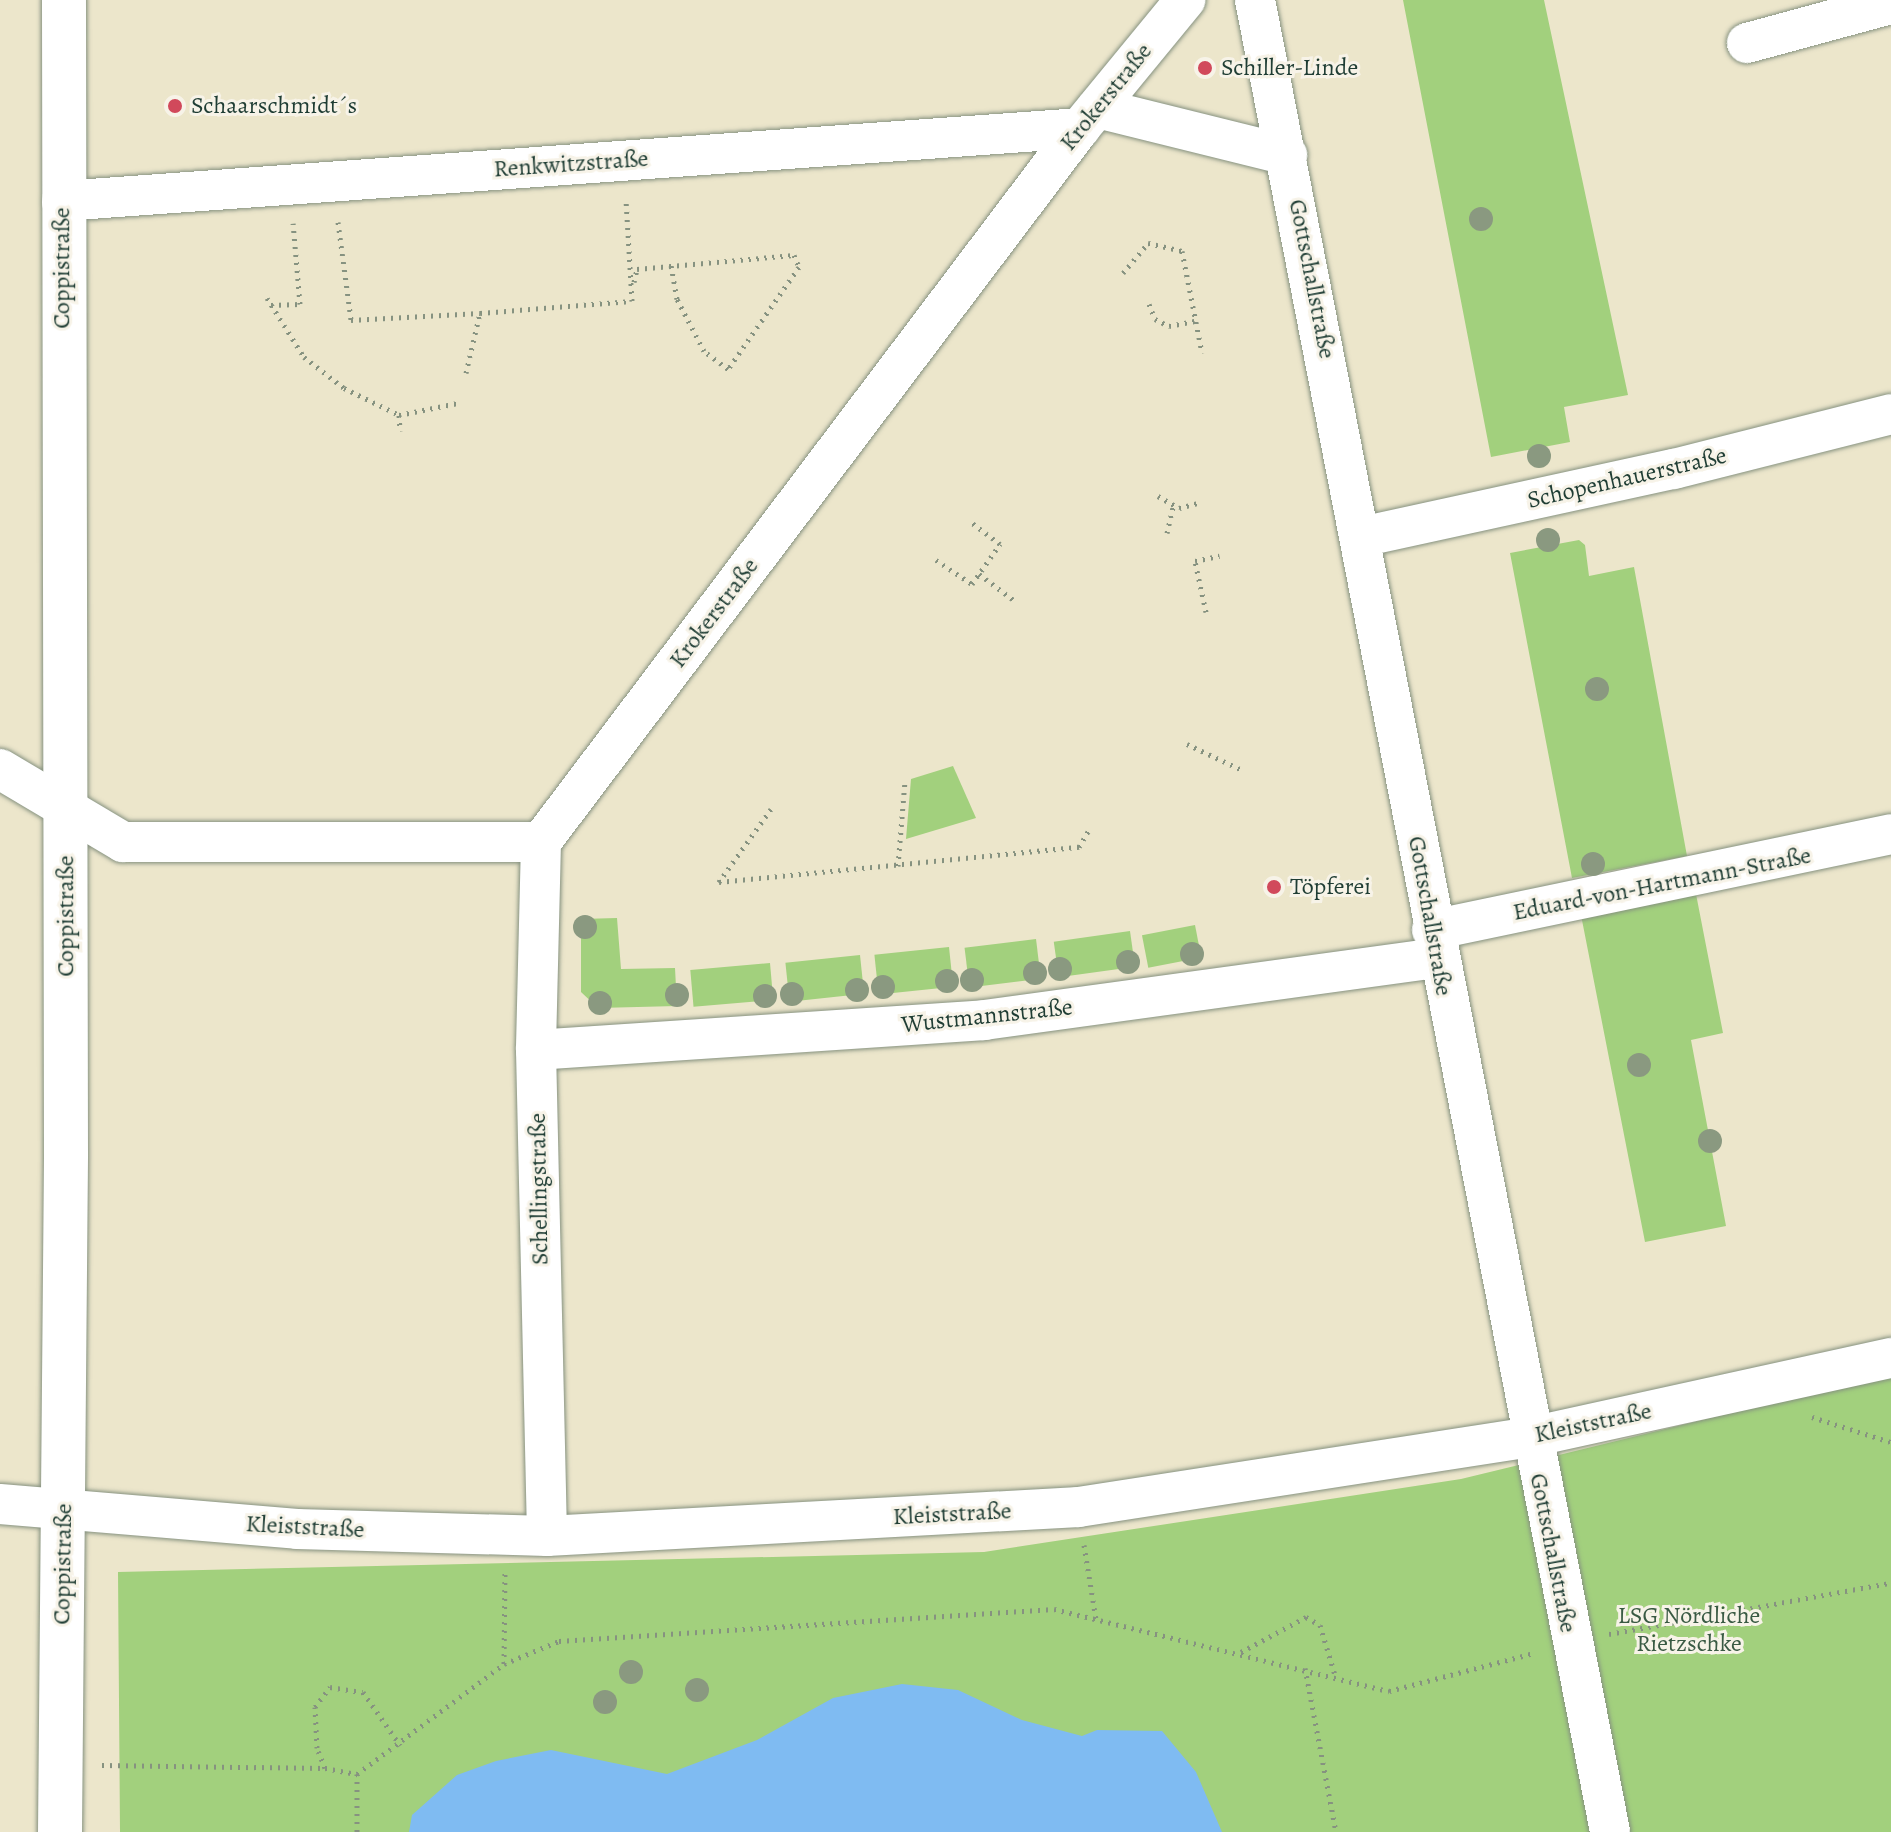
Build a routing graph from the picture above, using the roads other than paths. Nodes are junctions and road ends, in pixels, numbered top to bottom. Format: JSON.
{"nodes":[{"id":1,"x":64,"y":0,"type":"edge"},
{"id":2,"x":1185,"y":0,"type":"edge"},
{"id":3,"x":1255,"y":0,"type":"edge"},
{"id":4,"x":1891,"y":4,"type":"edge"},
{"id":5,"x":1747,"y":43,"type":"dead end"},
{"id":6,"x":1088,"y":118,"type":"junction"},
{"id":7,"x":1287,"y":155,"type":"junction"},
{"id":8,"x":62,"y":201,"type":"junction"},
{"id":9,"x":1891,"y":414,"type":"edge"},
{"id":10,"x":1361,"y":537,"type":"junction"},
{"id":11,"x":0,"y":769,"type":"edge"},
{"id":12,"x":66,"y":804,"type":"junction"},
{"id":13,"x":1891,"y":834,"type":"edge"},
{"id":14,"x":541,"y":842,"type":"junction"},
{"id":15,"x":1434,"y":944,"type":"junction"},
{"id":16,"x":536,"y":1050,"type":"junction"},
{"id":17,"x":1891,"y":1358,"type":"edge"},
{"id":18,"x":1531,"y":1437,"type":"junction"},
{"id":19,"x":0,"y":1504,"type":"edge"},
{"id":20,"x":64,"y":1509,"type":"junction"},
{"id":21,"x":547,"y":1536,"type":"junction"},
{"id":22,"x":60,"y":1832,"type":"edge"},
{"id":23,"x":1610,"y":1832,"type":"edge"}],
"edges":[{"from":1,"to":8,"type":"main road","name":"Coppistraße"},
{"from":2,"to":6,"type":"street","name":"Krokerstraße"},
{"from":3,"to":7,"type":"street","name":"Gottschallstraße"},
{"from":4,"to":5,"type":"street"},
{"from":6,"to":7,"type":"street","name":"Renkwitzstraße"},
{"from":6,"to":8,"type":"street","name":"Renkwitzstraße"},
{"from":6,"to":14,"type":"street","name":"Krokerstraße"},
{"from":7,"to":10,"type":"street","name":"Gottschallstraße"},
{"from":8,"to":12,"type":"main road","name":"Coppistraße"},
{"from":9,"to":10,"type":"street","name":"Schopenhauerstraße"},
{"from":10,"to":15,"type":"street","name":"Gottschallstraße"},
{"from":11,"to":12,"type":"street"},
{"from":12,"to":14,"type":"street"},
{"from":12,"to":20,"type":"main road","name":"Coppistraße"},
{"from":13,"to":15,"type":"street","name":"Eduard-von-Hartmann-Straße"},
{"from":14,"to":16,"type":"street","name":"Schellingstraße"},
{"from":15,"to":16,"type":"street","name":"Wustmannstraße"},
{"from":15,"to":18,"type":"street","name":"Gottschallstraße"},
{"from":16,"to":21,"type":"street","name":"Schellingstraße"},
{"from":17,"to":18,"type":"street","name":"Kleiststraße"},
{"from":18,"to":21,"type":"street","name":"Kleiststraße"},
{"from":18,"to":23,"type":"street","name":"Gottschallstraße"},
{"from":19,"to":20,"type":"street","name":"Kleiststraße"},
{"from":20,"to":21,"type":"street","name":"Kleiststraße"},
{"from":20,"to":22,"type":"main road","name":"Coppistraße"}]}
